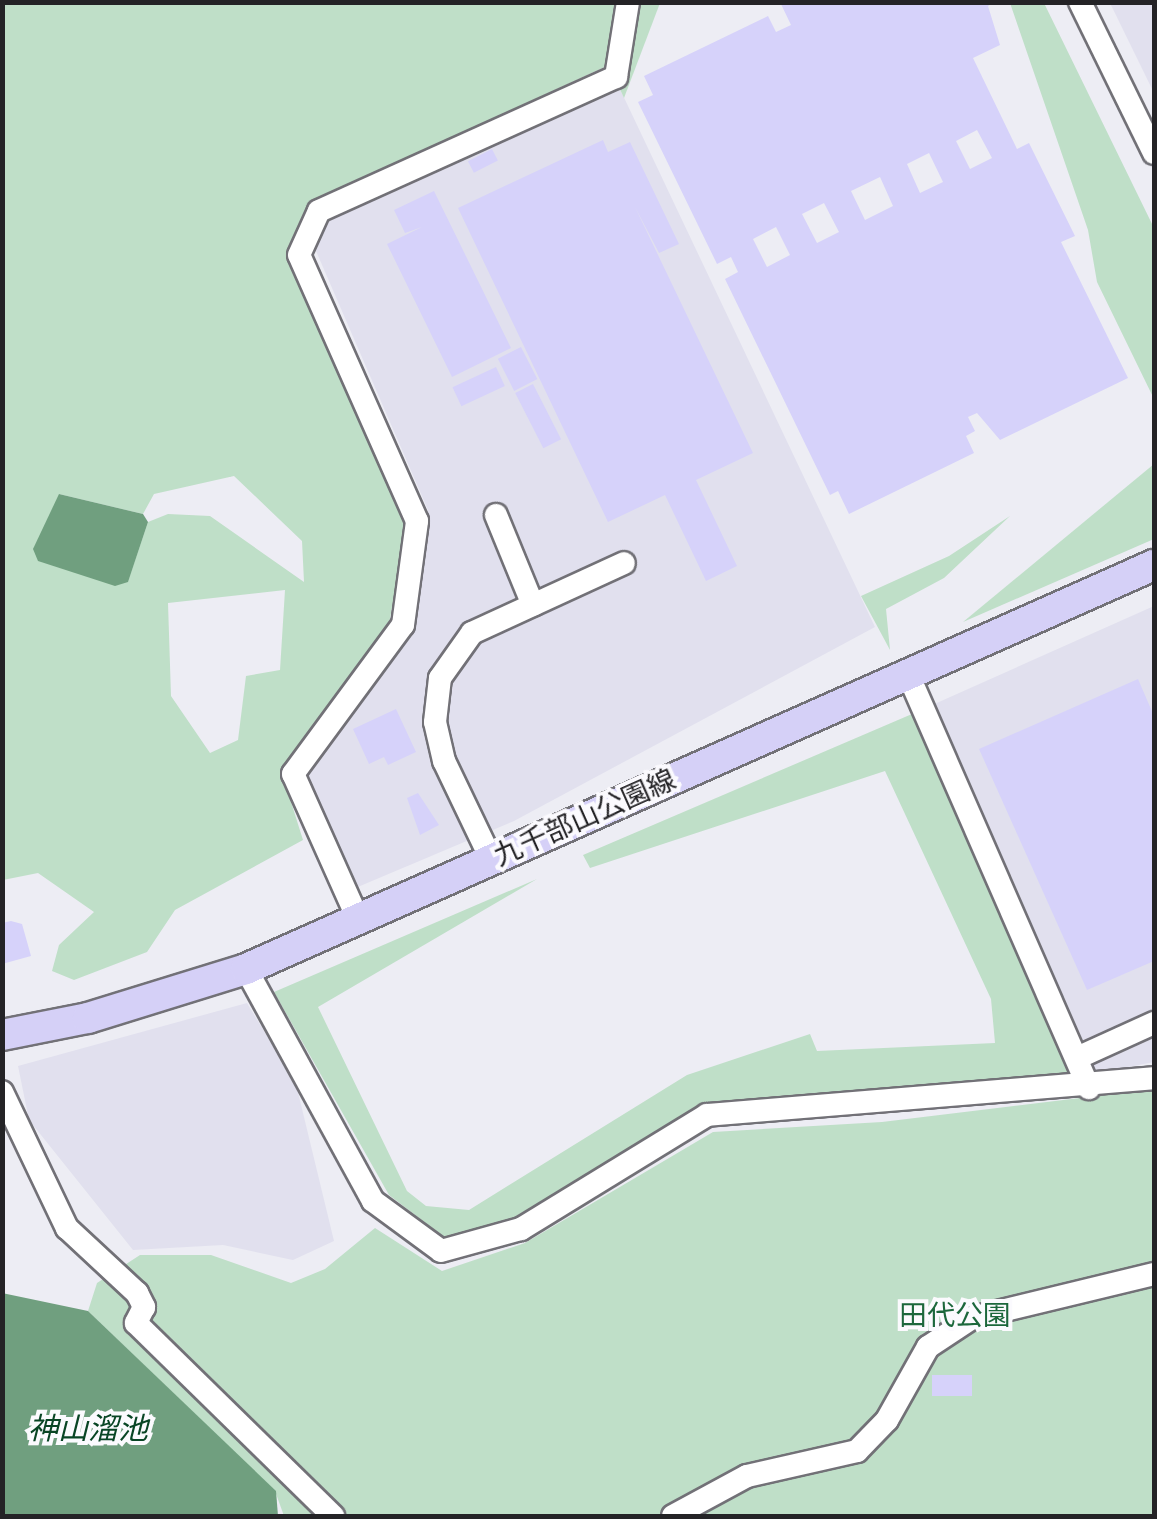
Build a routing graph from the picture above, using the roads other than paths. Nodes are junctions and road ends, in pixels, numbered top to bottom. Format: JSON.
{"nodes":[{"id":1,"x":628,"y":2,"type":"edge"},
{"id":2,"x":1080,"y":2,"type":"edge"},
{"id":3,"x":1154,"y":153,"type":"edge"},
{"id":4,"x":496,"y":515,"type":"dead end"},
{"id":5,"x":624,"y":562,"type":"dead end"},
{"id":6,"x":1154,"y":565,"type":"edge"},
{"id":7,"x":533,"y":604,"type":"junction"},
{"id":8,"x":908,"y":674,"type":"junction"},
{"id":9,"x":491,"y":860,"type":"junction"},
{"id":10,"x":358,"y":919,"type":"junction"},
{"id":11,"x":246,"y":969,"type":"junction"},
{"id":12,"x":1154,"y":1023,"type":"edge"},
{"id":13,"x":2,"y":1035,"type":"edge"},
{"id":14,"x":1077,"y":1058,"type":"junction"},
{"id":15,"x":1154,"y":1078,"type":"edge"},
{"id":16,"x":1089,"y":1088,"type":"junction"},
{"id":17,"x":2,"y":1092,"type":"edge"},
{"id":18,"x":1154,"y":1274,"type":"edge"},
{"id":19,"x":333,"y":1516,"type":"edge"},
{"id":20,"x":673,"y":1516,"type":"edge"}],
"edges":[{"from":1,"to":10,"type":"street"},
{"from":2,"to":3,"type":"street"},
{"from":4,"to":7,"type":"street"},
{"from":5,"to":7,"type":"street"},
{"from":6,"to":8,"type":"main road","name":"九千部山公園線"},
{"from":7,"to":9,"type":"street"},
{"from":8,"to":9,"type":"main road","name":"九千部山公園線"},
{"from":8,"to":14,"type":"street"},
{"from":9,"to":10,"type":"main road","name":"九千部山公園線"},
{"from":10,"to":11,"type":"main road","name":"九千部山公園線"},
{"from":11,"to":13,"type":"main road","name":"九千部山公園線"},
{"from":11,"to":16,"type":"street"},
{"from":12,"to":14,"type":"street"},
{"from":14,"to":16,"type":"street"},
{"from":15,"to":16,"type":"street"},
{"from":17,"to":19,"type":"street"},
{"from":18,"to":20,"type":"street"}]}
